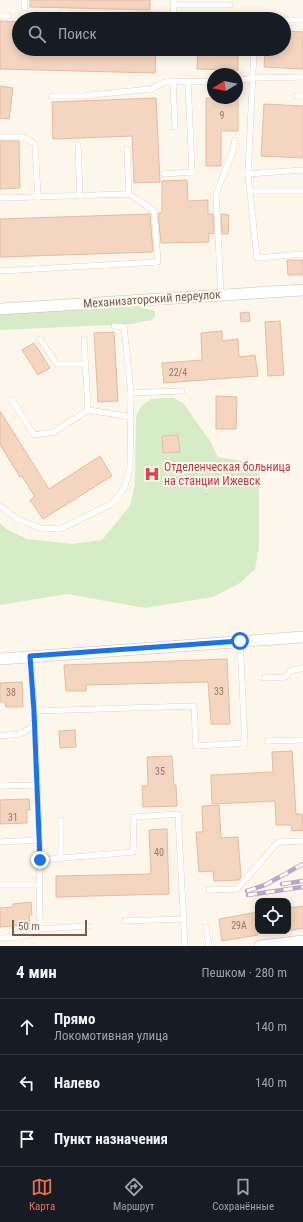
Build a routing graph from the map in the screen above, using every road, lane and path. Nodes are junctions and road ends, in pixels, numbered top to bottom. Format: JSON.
{"nodes":[{"id":1,"x":24,"y":0,"type":"edge"},
{"id":2,"x":174,"y":2,"type":"edge"},
{"id":3,"x":230,"y":5,"type":"dead end"},
{"id":4,"x":25,"y":8,"type":"dead end"},
{"id":5,"x":173,"y":12,"type":"edge"},
{"id":6,"x":0,"y":16,"type":"edge"},
{"id":7,"x":8,"y":16,"type":"dead end"},
{"id":8,"x":291,"y":20,"type":"edge"},
{"id":9,"x":303,"y":20,"type":"edge"},
{"id":10,"x":254,"y":56,"type":"edge"},
{"id":11,"x":253,"y":78,"type":"junction"},
{"id":12,"x":303,"y":78,"type":"edge"},
{"id":13,"x":243,"y":80,"type":"edge"},
{"id":14,"x":207,"y":81,"type":"edge"},
{"id":15,"x":173,"y":82,"type":"junction"},
{"id":16,"x":188,"y":82,"type":"junction"},
{"id":17,"x":52,"y":96,"type":"dead end"},
{"id":18,"x":175,"y":127,"type":"dead end"},
{"id":19,"x":0,"y":138,"type":"edge"},
{"id":20,"x":235,"y":140,"type":"dead end"},
{"id":21,"x":78,"y":145,"type":"dead end"},
{"id":22,"x":127,"y":149,"type":"dead end"},
{"id":23,"x":303,"y":170,"type":"edge"},
{"id":24,"x":164,"y":174,"type":"dead end"},
{"id":25,"x":248,"y":174,"type":"junction"},
{"id":26,"x":250,"y":191,"type":"junction"},
{"id":27,"x":303,"y":191,"type":"edge"},
{"id":28,"x":129,"y":194,"type":"junction"},
{"id":29,"x":80,"y":196,"type":"junction"},
{"id":30,"x":38,"y":197,"type":"junction"},
{"id":31,"x":0,"y":198,"type":"edge"},
{"id":32,"x":303,"y":254,"type":"edge"},
{"id":33,"x":0,"y":271,"type":"edge"},
{"id":34,"x":303,"y":290,"type":"edge"},
{"id":35,"x":221,"y":295,"type":"junction"},
{"id":36,"x":0,"y":309,"type":"edge"},
{"id":37,"x":114,"y":326,"type":"dead end"},
{"id":38,"x":40,"y":339,"type":"dead end"},
{"id":39,"x":84,"y":339,"type":"dead end"},
{"id":40,"x":85,"y":364,"type":"junction"},
{"id":41,"x":182,"y":391,"type":"dead end"},
{"id":42,"x":131,"y":393,"type":"junction"},
{"id":43,"x":12,"y":400,"type":"dead end"},
{"id":44,"x":88,"y":410,"type":"junction"},
{"id":45,"x":131,"y":417,"type":"junction"},
{"id":46,"x":0,"y":506,"type":"edge"},
{"id":47,"x":303,"y":637,"type":"edge"},
{"id":48,"x":240,"y":641,"type":"junction"},
{"id":49,"x":30,"y":656,"type":"junction"},
{"id":50,"x":0,"y":659,"type":"edge"},
{"id":51,"x":303,"y":668,"type":"edge"},
{"id":52,"x":264,"y":678,"type":"dead end"},
{"id":53,"x":34,"y":711,"type":"junction"},
{"id":54,"x":35,"y":724,"type":"junction"},
{"id":55,"x":0,"y":736,"type":"edge"},
{"id":56,"x":303,"y":740,"type":"edge"},
{"id":57,"x":267,"y":741,"type":"dead end"},
{"id":58,"x":37,"y":785,"type":"junction"},
{"id":59,"x":0,"y":786,"type":"edge"},
{"id":60,"x":61,"y":820,"type":"dead end"},
{"id":61,"x":39,"y":840,"type":"junction"},
{"id":62,"x":303,"y":841,"type":"edge"},
{"id":63,"x":0,"y":842,"type":"edge"},
{"id":64,"x":61,"y":858,"type":"junction"},
{"id":65,"x":40,"y":860,"type":"junction"},
{"id":66,"x":0,"y":885,"type":"edge"},
{"id":67,"x":40,"y":885,"type":"junction"},
{"id":68,"x":209,"y":890,"type":"dead end"},
{"id":69,"x":184,"y":919,"type":"junction"},
{"id":70,"x":125,"y":921,"type":"dead end"},
{"id":71,"x":88,"y":926,"type":"dead end"},
{"id":72,"x":206,"y":927,"type":"dead end"},
{"id":73,"x":39,"y":929,"type":"junction"},
{"id":74,"x":0,"y":938,"type":"edge"},
{"id":75,"x":303,"y":941,"type":"edge"},
{"id":76,"x":185,"y":946,"type":"edge"},
{"id":77,"x":209,"y":946,"type":"edge"},
{"id":78,"x":260,"y":946,"type":"edge"}],
"edges":[{"from":1,"to":4,"type":"lane"},
{"from":2,"to":3,"type":"lane"},
{"from":2,"to":5,"type":"lane"},
{"from":6,"to":7,"type":"lane"},
{"from":8,"to":9,"type":"lane"},
{"from":10,"to":11,"type":"lane"},
{"from":11,"to":12,"type":"lane"},
{"from":11,"to":13,"type":"lane"},
{"from":11,"to":25,"type":"lane"},
{"from":14,"to":16,"type":"lane"},
{"from":15,"to":16,"type":"lane"},
{"from":15,"to":17,"type":"lane"},
{"from":15,"to":18,"type":"lane"},
{"from":16,"to":24,"type":"lane"},
{"from":19,"to":30,"type":"lane"},
{"from":20,"to":35,"type":"lane"},
{"from":21,"to":29,"type":"lane"},
{"from":22,"to":28,"type":"lane"},
{"from":23,"to":25,"type":"lane"},
{"from":25,"to":26,"type":"lane"},
{"from":26,"to":27,"type":"lane"},
{"from":26,"to":32,"type":"lane"},
{"from":28,"to":29,"type":"lane"},
{"from":28,"to":33,"type":"lane"},
{"from":29,"to":30,"type":"lane"},
{"from":30,"to":31,"type":"lane"},
{"from":34,"to":35,"type":"street","name":"Механизаторский переулок"},
{"from":35,"to":36,"type":"street","name":"Механизаторский переулок"},
{"from":37,"to":42,"type":"lane"},
{"from":38,"to":40,"type":"lane"},
{"from":39,"to":40,"type":"lane"},
{"from":40,"to":44,"type":"lane"},
{"from":41,"to":42,"type":"lane"},
{"from":42,"to":45,"type":"lane"},
{"from":43,"to":44,"type":"lane"},
{"from":44,"to":45,"type":"lane"},
{"from":45,"to":46,"type":"lane"},
{"from":47,"to":48,"type":"street"},
{"from":48,"to":49,"type":"street"},
{"from":48,"to":53,"type":"lane"},
{"from":49,"to":50,"type":"street"},
{"from":49,"to":53,"type":"lane"},
{"from":51,"to":52,"type":"lane"},
{"from":53,"to":54,"type":"lane"},
{"from":54,"to":55,"type":"lane"},
{"from":54,"to":58,"type":"lane"},
{"from":56,"to":57,"type":"lane"},
{"from":58,"to":59,"type":"lane"},
{"from":58,"to":61,"type":"lane"},
{"from":60,"to":64,"type":"lane"},
{"from":61,"to":63,"type":"lane"},
{"from":61,"to":65,"type":"lane"},
{"from":62,"to":68,"type":"lane"},
{"from":64,"to":65,"type":"lane"},
{"from":64,"to":69,"type":"lane"},
{"from":65,"to":67,"type":"lane"},
{"from":66,"to":67,"type":"lane"},
{"from":67,"to":73,"type":"lane"},
{"from":69,"to":70,"type":"lane"},
{"from":69,"to":76,"type":"lane"},
{"from":71,"to":73,"type":"lane"},
{"from":72,"to":77,"type":"lane"},
{"from":73,"to":74,"type":"lane"},
{"from":75,"to":78,"type":"street"}]}
